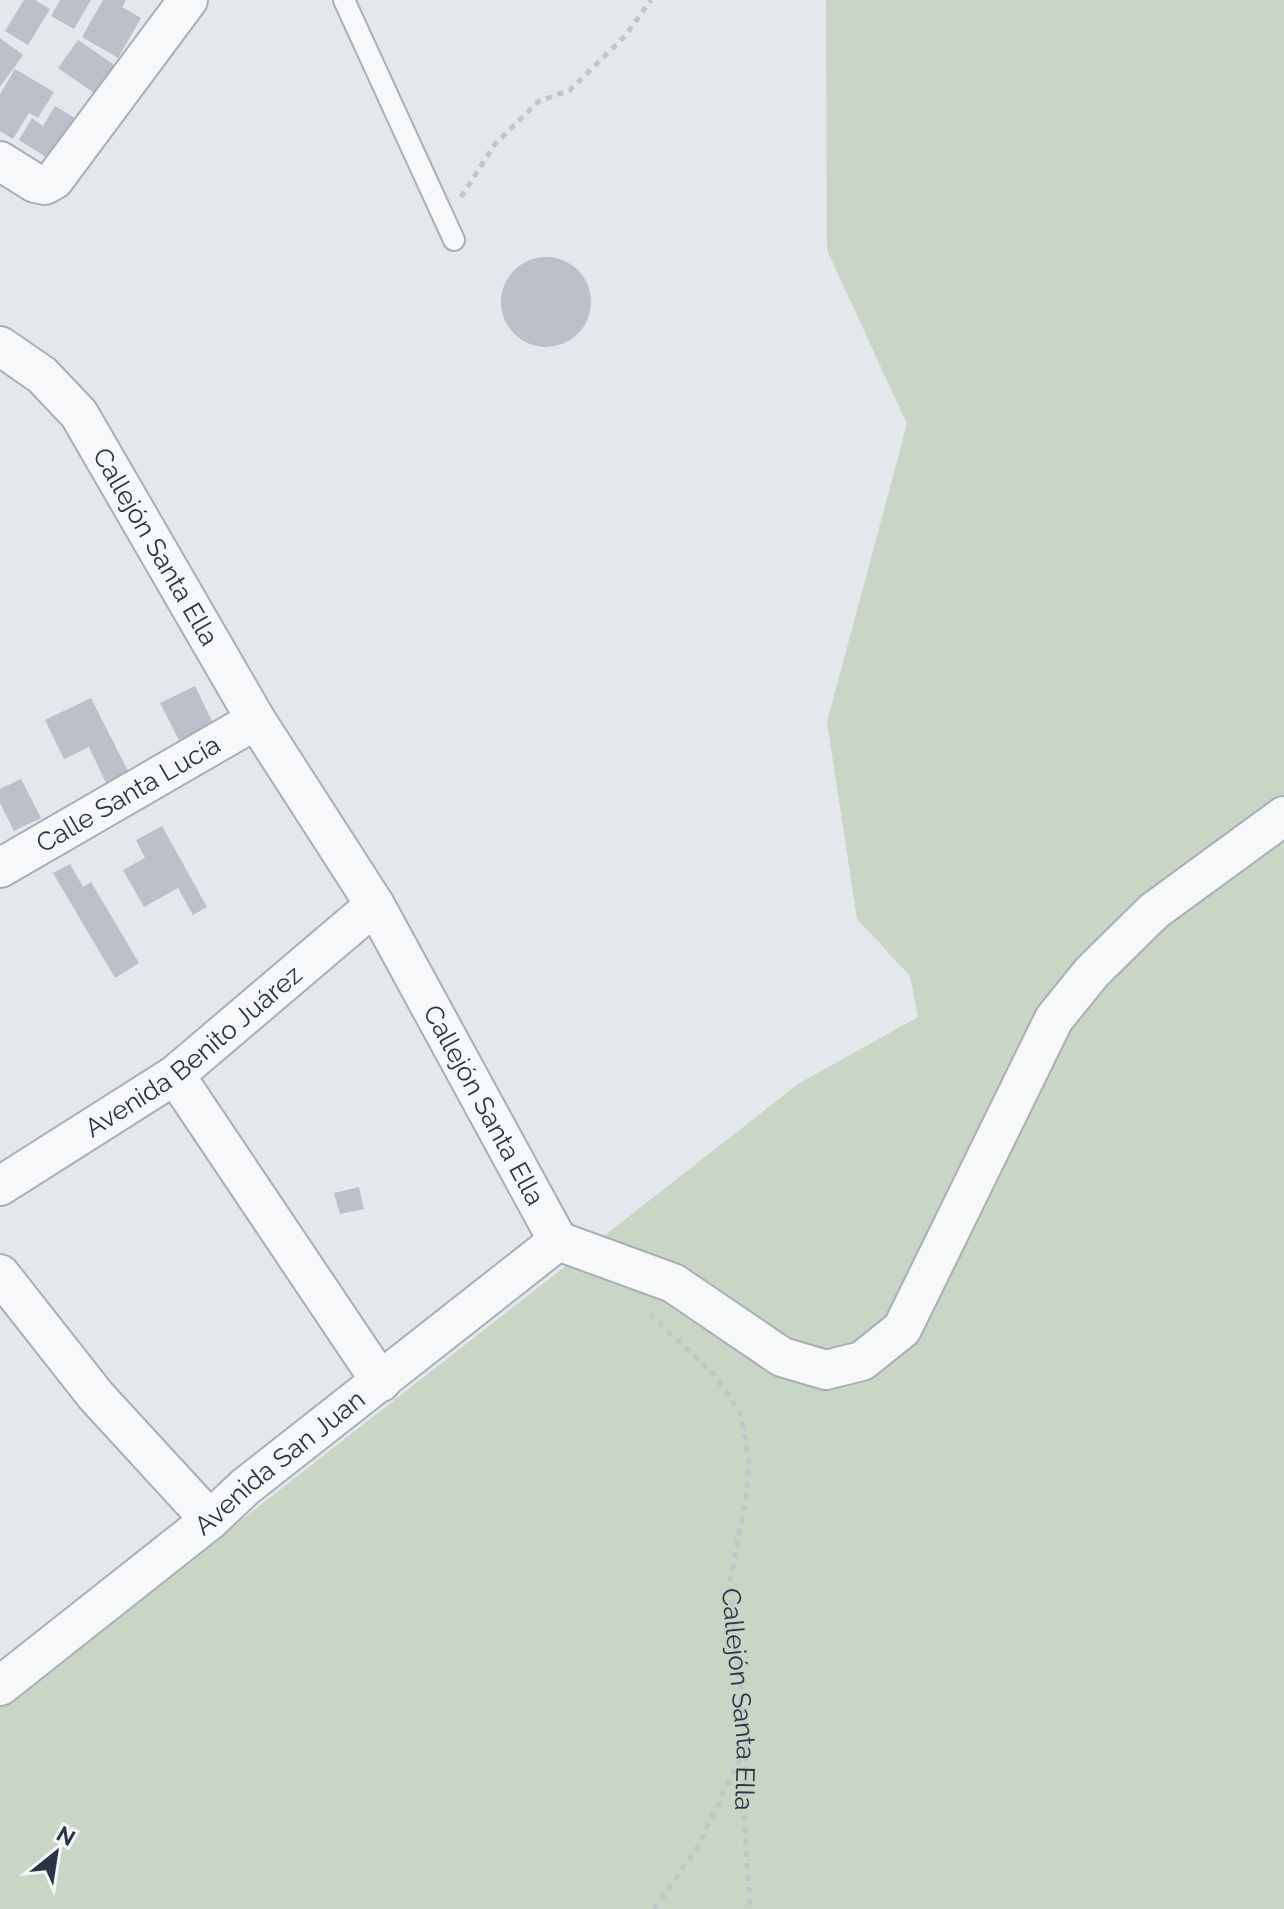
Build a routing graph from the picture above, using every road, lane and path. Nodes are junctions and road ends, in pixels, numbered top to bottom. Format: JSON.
{"nodes":[{"id":1,"x":344,"y":0,"type":"edge"},
{"id":2,"x":651,"y":0,"type":"edge"},
{"id":3,"x":184,"y":2,"type":"edge"},
{"id":4,"x":0,"y":161,"type":"edge"},
{"id":5,"x":444,"y":221,"type":"junction"},
{"id":6,"x":454,"y":240,"type":"dead end"},
{"id":7,"x":0,"y":346,"type":"edge"},
{"id":8,"x":256,"y":720,"type":"junction"},
{"id":9,"x":1284,"y":816,"type":"edge"},
{"id":10,"x":0,"y":868,"type":"edge"},
{"id":11,"x":375,"y":905,"type":"junction"},
{"id":12,"x":175,"y":1075,"type":"junction"},
{"id":13,"x":0,"y":1186,"type":"edge"},
{"id":14,"x":558,"y":1241,"type":"junction"},
{"id":15,"x":0,"y":1274,"type":"edge"},
{"id":16,"x":642,"y":1308,"type":"dead end"},
{"id":17,"x":381,"y":1382,"type":"junction"},
{"id":18,"x":210,"y":1520,"type":"junction"},
{"id":19,"x":0,"y":1686,"type":"edge"},
{"id":20,"x":746,"y":1746,"type":"junction"},
{"id":21,"x":654,"y":1909,"type":"edge"},
{"id":22,"x":750,"y":1909,"type":"edge"}],
"edges":[{"from":1,"to":5,"type":"lane"},
{"from":2,"to":5,"type":"path"},
{"from":3,"to":4,"type":"street"},
{"from":5,"to":6,"type":"lane"},
{"from":7,"to":8,"type":"street","name":"Callejón Santa Ella"},
{"from":8,"to":10,"type":"street","name":"Calle Santa Lucía"},
{"from":8,"to":11,"type":"street","name":"Callejón Santa Ella"},
{"from":9,"to":14,"type":"street"},
{"from":11,"to":12,"type":"street","name":"Avenida Benito Juárez"},
{"from":11,"to":14,"type":"street","name":"Callejón Santa Ella"},
{"from":12,"to":13,"type":"street","name":"Avenida Benito Juárez"},
{"from":12,"to":17,"type":"street"},
{"from":14,"to":17,"type":"street","name":"Avenida San Juan"},
{"from":15,"to":18,"type":"street"},
{"from":16,"to":20,"type":"path","name":"Callejón Santa Ella"},
{"from":17,"to":18,"type":"street","name":"Avenida San Juan"},
{"from":18,"to":19,"type":"street","name":"Avenida San Juan"},
{"from":20,"to":21,"type":"path"},
{"from":20,"to":22,"type":"path","name":"Callejón Santa Ella"}]}
